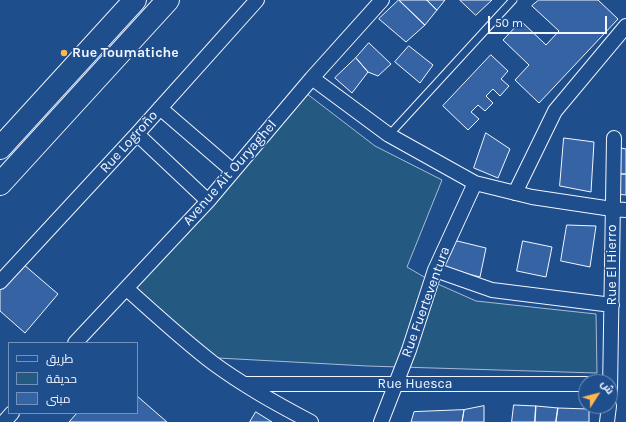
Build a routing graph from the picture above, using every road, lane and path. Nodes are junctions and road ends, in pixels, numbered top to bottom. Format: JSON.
{"nodes":[{"id":1,"x":134,"y":0,"type":"edge"},
{"id":2,"x":257,"y":0,"type":"edge"},
{"id":3,"x":382,"y":0,"type":"edge"},
{"id":4,"x":513,"y":0,"type":"edge"},
{"id":5,"x":163,"y":1,"type":"edge"},
{"id":6,"x":626,"y":26,"type":"edge"},
{"id":7,"x":312,"y":78,"type":"junction"},
{"id":8,"x":160,"y":108,"type":"junction"},
{"id":9,"x":137,"y":134,"type":"junction"},
{"id":10,"x":389,"y":135,"type":"junction"},
{"id":11,"x":614,"y":138,"type":"dead end"},
{"id":12,"x":0,"y":148,"type":"edge"},
{"id":13,"x":233,"y":171,"type":"junction"},
{"id":14,"x":475,"y":183,"type":"junction"},
{"id":15,"x":0,"y":184,"type":"edge"},
{"id":16,"x":515,"y":193,"type":"junction"},
{"id":17,"x":208,"y":201,"type":"junction"},
{"id":18,"x":619,"y":210,"type":"edge"},
{"id":19,"x":435,"y":270,"type":"junction"},
{"id":20,"x":0,"y":282,"type":"edge"},
{"id":21,"x":127,"y":290,"type":"junction"},
{"id":22,"x":612,"y":305,"type":"junction"},
{"id":23,"x":76,"y":342,"type":"edge"},
{"id":24,"x":610,"y":374,"type":"edge"},
{"id":25,"x":244,"y":384,"type":"junction"},
{"id":26,"x":396,"y":384,"type":"junction"},
{"id":27,"x":578,"y":384,"type":"edge"},
{"id":28,"x":11,"y":414,"type":"edge"},
{"id":29,"x":4,"y":422,"type":"edge"},
{"id":30,"x":311,"y":422,"type":"edge"},
{"id":31,"x":381,"y":422,"type":"edge"}],
"edges":[{"from":1,"to":12,"type":"main road"},
{"from":2,"to":8,"type":"street","name":"Rue Logroño"},
{"from":3,"to":7,"type":"street","name":"Avenue Ait Ouryaghel"},
{"from":4,"to":10,"type":"lane"},
{"from":5,"to":15,"type":"main road"},
{"from":6,"to":16,"type":"street"},
{"from":7,"to":10,"type":"street"},
{"from":7,"to":13,"type":"street","name":"Avenue Ait Ouryaghel"},
{"from":8,"to":9,"type":"street","name":"Rue Logroño"},
{"from":8,"to":13,"type":"street"},
{"from":9,"to":17,"type":"street"},
{"from":9,"to":20,"type":"street","name":"Rue Logroño"},
{"from":10,"to":14,"type":"street"},
{"from":11,"to":18,"type":"street","name":"Rue El Hierro"},
{"from":13,"to":17,"type":"street","name":"Avenue Ait Ouryaghel"},
{"from":14,"to":16,"type":"street"},
{"from":14,"to":19,"type":"street","name":"Rue Fuerteventura"},
{"from":16,"to":18,"type":"street"},
{"from":17,"to":21,"type":"street","name":"Avenue Ait Ouryaghel"},
{"from":18,"to":22,"type":"street","name":"Rue El Hierro"},
{"from":19,"to":22,"type":"street"},
{"from":19,"to":26,"type":"street","name":"Rue Fuerteventura"},
{"from":21,"to":23,"type":"street","name":"Avenue Ait Ouryaghel"},
{"from":21,"to":25,"type":"street"},
{"from":22,"to":24,"type":"street","name":"Rue El Hierro"},
{"from":25,"to":26,"type":"street","name":"Rue Huesca"},
{"from":25,"to":30,"type":"street"},
{"from":26,"to":27,"type":"street","name":"Rue Huesca"},
{"from":26,"to":31,"type":"street","name":"Rue Fuerteventura"},
{"from":28,"to":29,"type":"street"}]}
